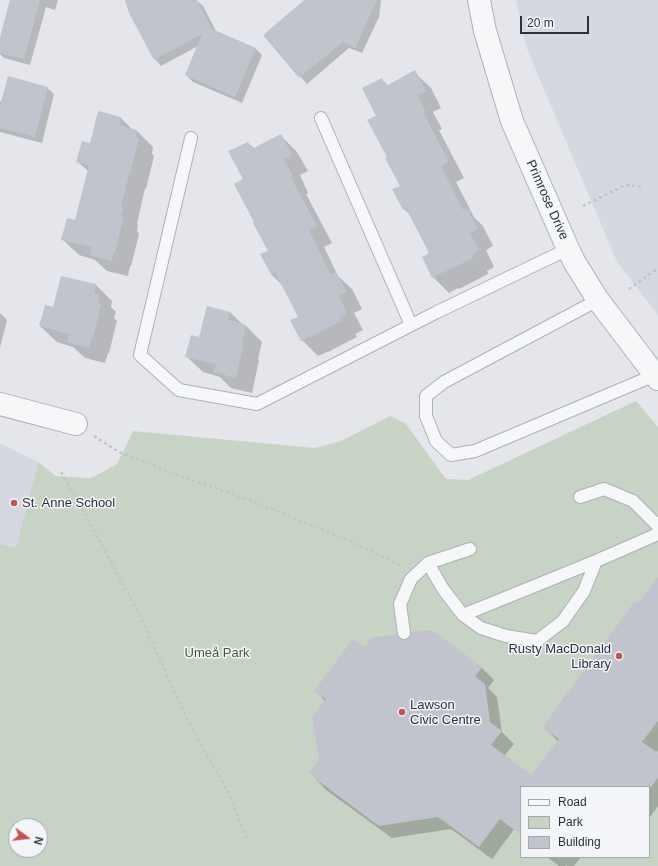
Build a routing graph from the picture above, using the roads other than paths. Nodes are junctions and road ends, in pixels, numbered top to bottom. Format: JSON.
{"nodes":[{"id":1,"x":479,"y":0,"type":"edge"},
{"id":2,"x":321,"y":118,"type":"dead end"},
{"id":3,"x":191,"y":138,"type":"dead end"},
{"id":4,"x":568,"y":249,"type":"junction"},
{"id":5,"x":598,"y":300,"type":"junction"},
{"id":6,"x":412,"y":325,"type":"junction"},
{"id":7,"x":656,"y":377,"type":"edge"},
{"id":8,"x":0,"y":404,"type":"edge"},
{"id":9,"x":76,"y":424,"type":"road end"},
{"id":10,"x":580,"y":497,"type":"dead end"},
{"id":11,"x":658,"y":526,"type":"edge"},
{"id":12,"x":658,"y":534,"type":"edge"},
{"id":13,"x":470,"y":549,"type":"dead end"},
{"id":14,"x":596,"y":561,"type":"junction"},
{"id":15,"x":428,"y":563,"type":"junction"},
{"id":16,"x":463,"y":615,"type":"junction"},
{"id":17,"x":404,"y":633,"type":"dead end"}],
"edges":[{"from":1,"to":4,"type":"street","name":"Primrose Drive"},
{"from":2,"to":6,"type":"lane"},
{"from":3,"to":6,"type":"lane"},
{"from":4,"to":5,"type":"street","name":"Primrose Drive"},
{"from":4,"to":6,"type":"lane"},
{"from":5,"to":7,"type":"street","name":"Primrose Drive"},
{"from":5,"to":7,"type":"lane"},
{"from":8,"to":9,"type":"street"},
{"from":10,"to":11,"type":"lane"},
{"from":12,"to":14,"type":"lane"},
{"from":13,"to":15,"type":"lane"},
{"from":14,"to":16,"type":"lane"},
{"from":14,"to":16,"type":"lane"},
{"from":15,"to":16,"type":"lane"},
{"from":15,"to":17,"type":"lane"}]}
